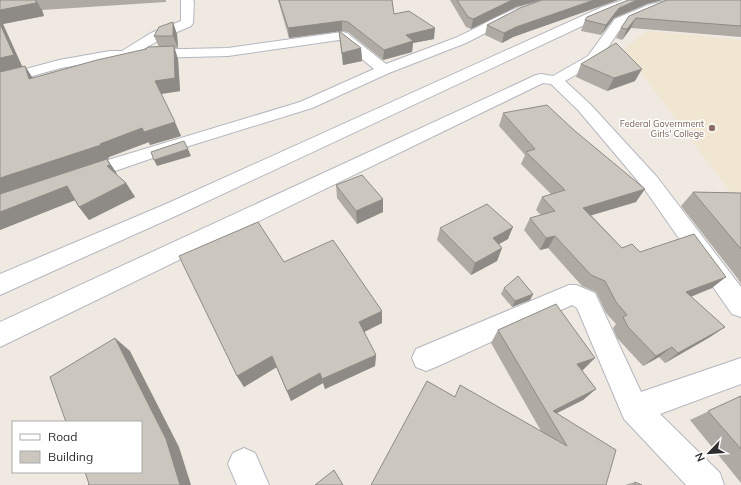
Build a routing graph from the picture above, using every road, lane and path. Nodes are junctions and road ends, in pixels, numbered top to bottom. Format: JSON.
{"nodes":[{"id":1,"x":187,"y":0,"type":"edge"},
{"id":2,"x":550,"y":0,"type":"edge"},
{"id":3,"x":634,"y":0,"type":"edge"},
{"id":4,"x":685,"y":0,"type":"edge"},
{"id":5,"x":125,"y":54,"type":"junction"},
{"id":6,"x":384,"y":70,"type":"junction"},
{"id":7,"x":0,"y":81,"type":"edge"},
{"id":8,"x":556,"y":81,"type":"junction"},
{"id":9,"x":64,"y":181,"type":"edge"},
{"id":10,"x":0,"y":285,"type":"edge"},
{"id":11,"x":741,"y":306,"type":"edge"},
{"id":12,"x":0,"y":335,"type":"edge"},
{"id":13,"x":426,"y":358,"type":"dead end"},
{"id":14,"x":741,"y":371,"type":"edge"},
{"id":15,"x":634,"y":409,"type":"junction"},
{"id":16,"x":708,"y":485,"type":"edge"}],
"edges":[{"from":1,"to":5,"type":"street"},
{"from":2,"to":6,"type":"street"},
{"from":3,"to":10,"type":"street"},
{"from":4,"to":8,"type":"street"},
{"from":5,"to":6,"type":"street"},
{"from":5,"to":7,"type":"street"},
{"from":6,"to":9,"type":"street"},
{"from":8,"to":11,"type":"street"},
{"from":8,"to":12,"type":"street"},
{"from":13,"to":15,"type":"street"},
{"from":14,"to":15,"type":"street"},
{"from":15,"to":16,"type":"street"}]}
